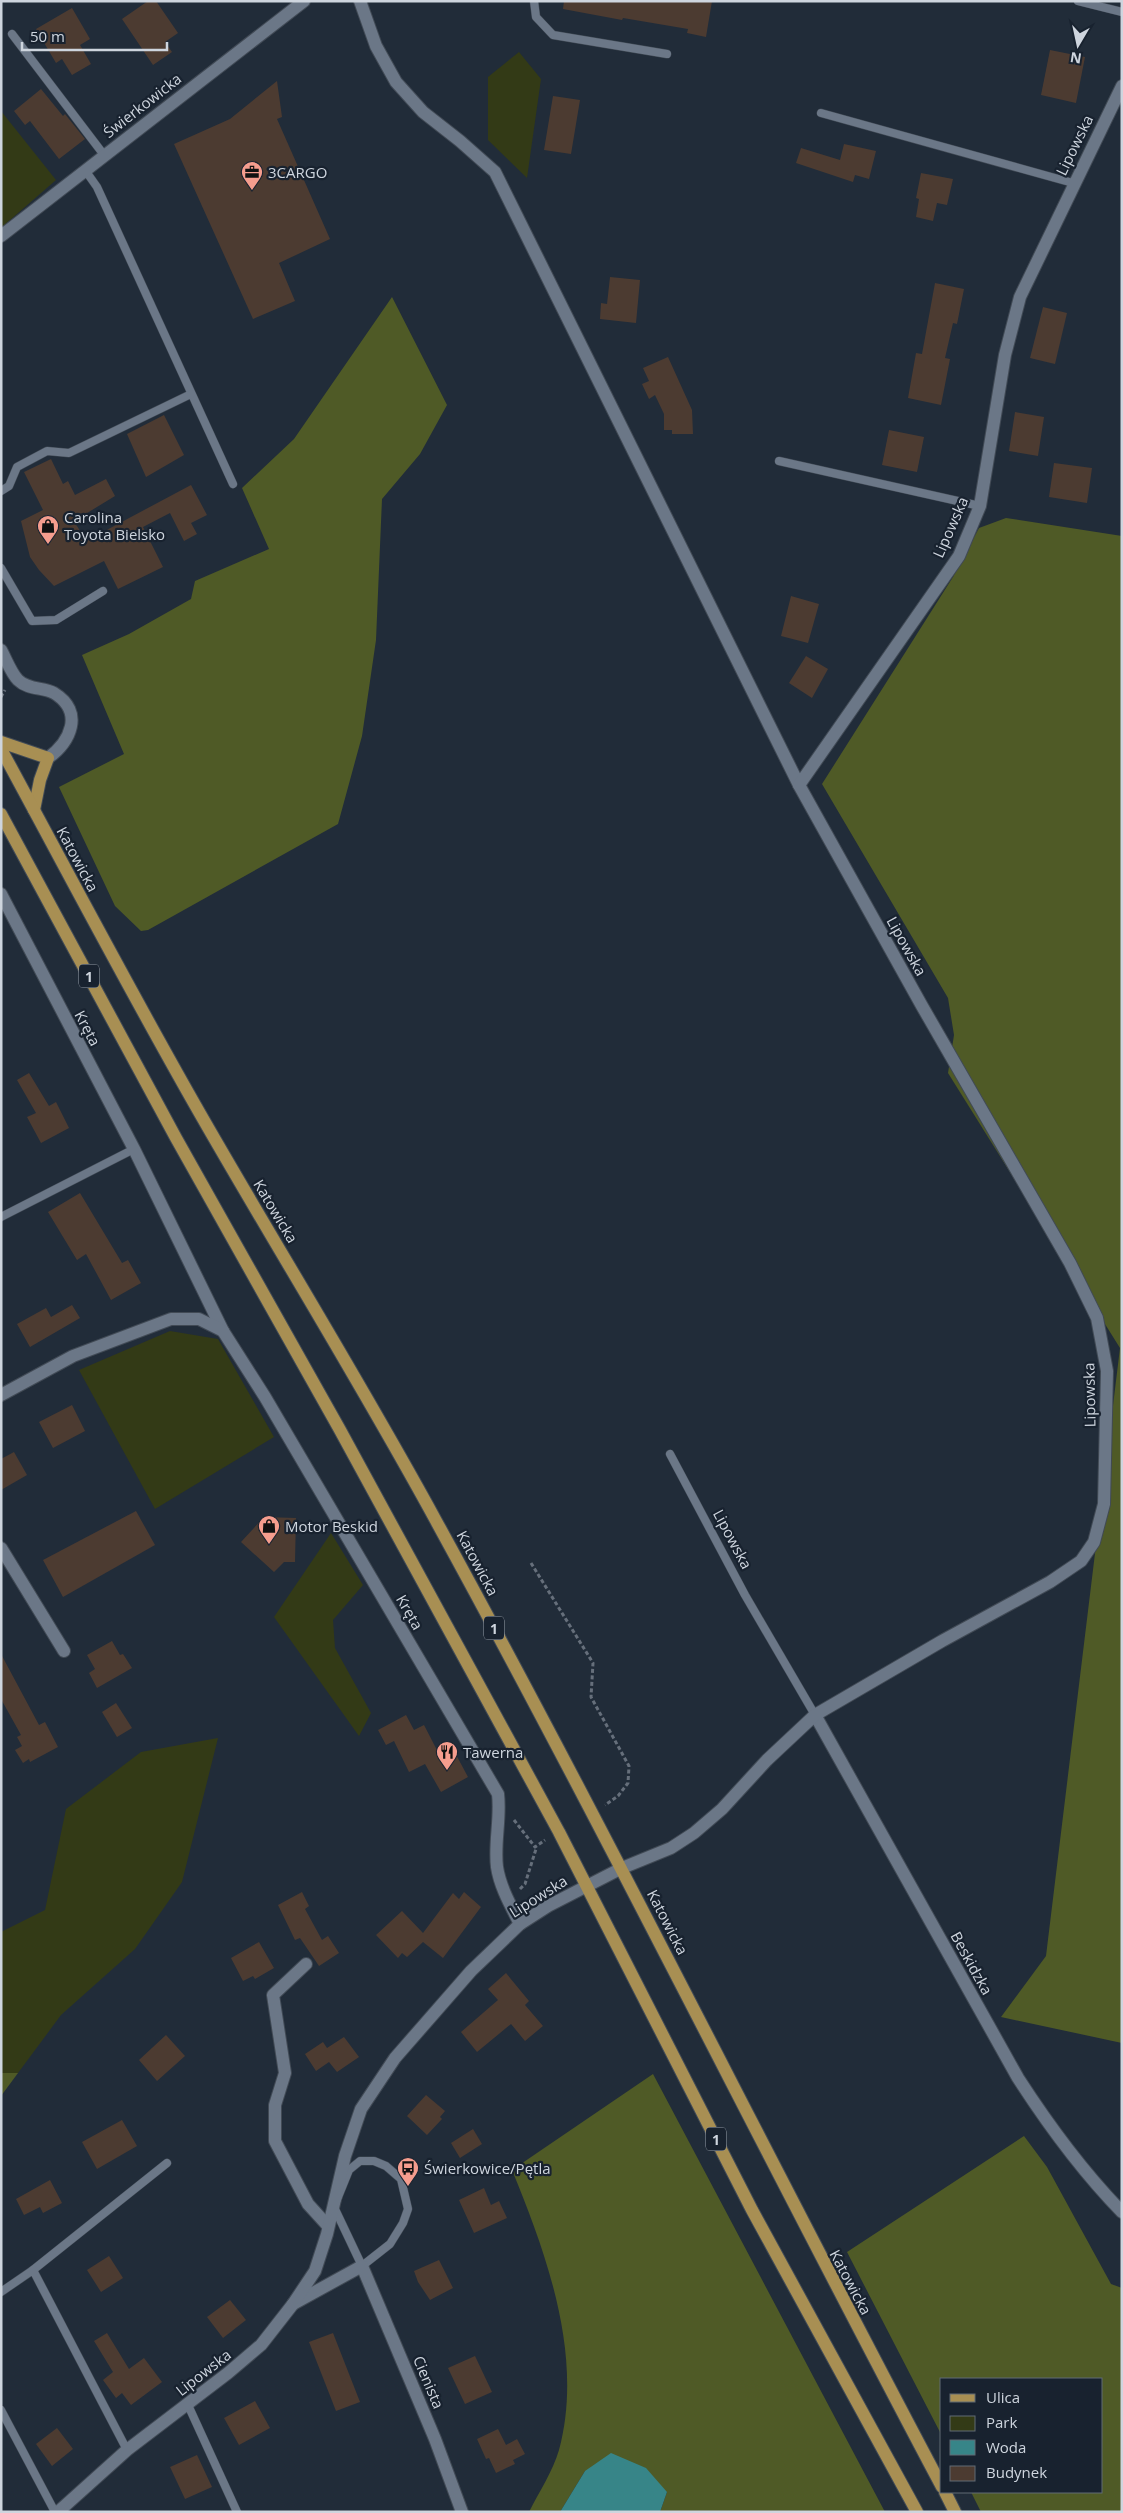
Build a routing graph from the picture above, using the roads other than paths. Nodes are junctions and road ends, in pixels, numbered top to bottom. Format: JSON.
{"nodes":[{"id":1,"x":304,"y":1,"type":"edge"},
{"id":2,"x":360,"y":1,"type":"edge"},
{"id":3,"x":534,"y":1,"type":"edge"},
{"id":4,"x":1078,"y":1,"type":"edge"},
{"id":5,"x":1122,"y":12,"type":"edge"},
{"id":6,"x":12,"y":34,"type":"dead end"},
{"id":7,"x":666,"y":54,"type":"dead end"},
{"id":8,"x":1122,"y":86,"type":"edge"},
{"id":9,"x":821,"y":113,"type":"dead end"},
{"id":10,"x":104,"y":155,"type":"junction"},
{"id":11,"x":85,"y":170,"type":"junction"},
{"id":12,"x":1073,"y":184,"type":"junction"},
{"id":13,"x":1,"y":236,"type":"edge"},
{"id":14,"x":191,"y":394,"type":"junction"},
{"id":15,"x":779,"y":461,"type":"dead end"},
{"id":16,"x":233,"y":484,"type":"dead end"},
{"id":17,"x":1,"y":491,"type":"edge"},
{"id":18,"x":980,"y":506,"type":"junction"},
{"id":19,"x":1,"y":568,"type":"edge"},
{"id":20,"x":104,"y":591,"type":"dead end"},
{"id":21,"x":1,"y":650,"type":"edge"},
{"id":22,"x":1,"y":742,"type":"edge"},
{"id":23,"x":1,"y":749,"type":"edge"},
{"id":24,"x":48,"y":758,"type":"junction"},
{"id":25,"x":799,"y":785,"type":"junction"},
{"id":26,"x":34,"y":810,"type":"junction"},
{"id":27,"x":1,"y":814,"type":"edge"},
{"id":28,"x":1,"y":894,"type":"edge"},
{"id":29,"x":134,"y":1150,"type":"junction"},
{"id":30,"x":1,"y":1218,"type":"edge"},
{"id":31,"x":224,"y":1331,"type":"junction"},
{"id":32,"x":1,"y":1395,"type":"edge"},
{"id":33,"x":670,"y":1454,"type":"dead end"},
{"id":34,"x":1,"y":1548,"type":"edge"},
{"id":35,"x":64,"y":1651,"type":"dead end"},
{"id":36,"x":815,"y":1715,"type":"junction"},
{"id":37,"x":622,"y":1868,"type":"junction"},
{"id":38,"x":588,"y":1885,"type":"junction"},
{"id":39,"x":520,"y":1924,"type":"junction"},
{"id":40,"x":306,"y":1964,"type":"dead end"},
{"id":41,"x":167,"y":2163,"type":"dead end"},
{"id":42,"x":334,"y":2207,"type":"junction"},
{"id":43,"x":1122,"y":2212,"type":"edge"},
{"id":44,"x":328,"y":2226,"type":"junction"},
{"id":45,"x":362,"y":2266,"type":"junction"},
{"id":46,"x":33,"y":2270,"type":"junction"},
{"id":47,"x":1,"y":2292,"type":"edge"},
{"id":48,"x":293,"y":2304,"type":"junction"},
{"id":49,"x":188,"y":2405,"type":"junction"},
{"id":50,"x":1,"y":2410,"type":"edge"},
{"id":51,"x":127,"y":2450,"type":"junction"},
{"id":52,"x":940,"y":2482,"type":"edge"},
{"id":53,"x":945,"y":2493,"type":"edge"},
{"id":54,"x":56,"y":2512,"type":"edge"},
{"id":55,"x":237,"y":2512,"type":"edge"},
{"id":56,"x":462,"y":2512,"type":"edge"},
{"id":57,"x":917,"y":2512,"type":"edge"},
{"id":58,"x":955,"y":2512,"type":"edge"}],
"edges":[{"from":1,"to":10,"type":"street","name":"Świerkowicka"},
{"from":2,"to":25,"type":"street"},
{"from":3,"to":7,"type":"lane"},
{"from":4,"to":5,"type":"lane"},
{"from":6,"to":10,"type":"lane"},
{"from":8,"to":12,"type":"street","name":"Lipowska"},
{"from":9,"to":12,"type":"lane"},
{"from":10,"to":11,"type":"street","name":"Świerkowicka"},
{"from":11,"to":13,"type":"street","name":"Świerkowicka"},
{"from":11,"to":14,"type":"lane"},
{"from":12,"to":18,"type":"street","name":"Lipowska"},
{"from":14,"to":16,"type":"lane"},
{"from":14,"to":17,"type":"lane"},
{"from":15,"to":18,"type":"lane"},
{"from":18,"to":25,"type":"street","name":"Lipowska"},
{"from":19,"to":20,"type":"lane"},
{"from":21,"to":24,"type":"street"},
{"from":22,"to":24,"type":"main road"},
{"from":23,"to":26,"type":"main road","name":"Katowicka","number":"1"},
{"from":24,"to":26,"type":"main road"},
{"from":25,"to":36,"type":"street","name":"Lipowska"},
{"from":26,"to":37,"type":"main road","name":"Katowicka","number":"1"},
{"from":27,"to":38,"type":"main road","number":"1"},
{"from":28,"to":29,"type":"street","name":"Kręta"},
{"from":29,"to":30,"type":"lane"},
{"from":29,"to":31,"type":"street","name":"Kręta"},
{"from":31,"to":32,"type":"street"},
{"from":31,"to":39,"type":"street","name":"Kręta"},
{"from":33,"to":36,"type":"lane","name":"Lipowska"},
{"from":34,"to":35,"type":"street"},
{"from":36,"to":37,"type":"street","name":"Lipowska"},
{"from":36,"to":43,"type":"street","name":"Beskidzka"},
{"from":37,"to":38,"type":"street","name":"Lipowska"},
{"from":37,"to":52,"type":"main road","name":"Katowicka","number":"1"},
{"from":38,"to":39,"type":"street","name":"Lipowska"},
{"from":38,"to":57,"type":"main road","number":"1"},
{"from":39,"to":42,"type":"street","name":"Lipowska"},
{"from":40,"to":44,"type":"street"},
{"from":41,"to":46,"type":"lane"},
{"from":42,"to":44,"type":"street","name":"Lipowska"},
{"from":42,"to":45,"type":"lane"},
{"from":42,"to":45,"type":"lane"},
{"from":44,"to":48,"type":"street","name":"Lipowska"},
{"from":45,"to":48,"type":"street"},
{"from":45,"to":56,"type":"street","name":"Cienista"},
{"from":46,"to":47,"type":"lane"},
{"from":46,"to":51,"type":"lane"},
{"from":48,"to":49,"type":"street","name":"Lipowska"},
{"from":49,"to":51,"type":"street","name":"Lipowska"},
{"from":49,"to":55,"type":"lane"},
{"from":50,"to":54,"type":"lane"},
{"from":51,"to":54,"type":"street","name":"Lipowska"},
{"from":53,"to":58,"type":"main road"}]}
